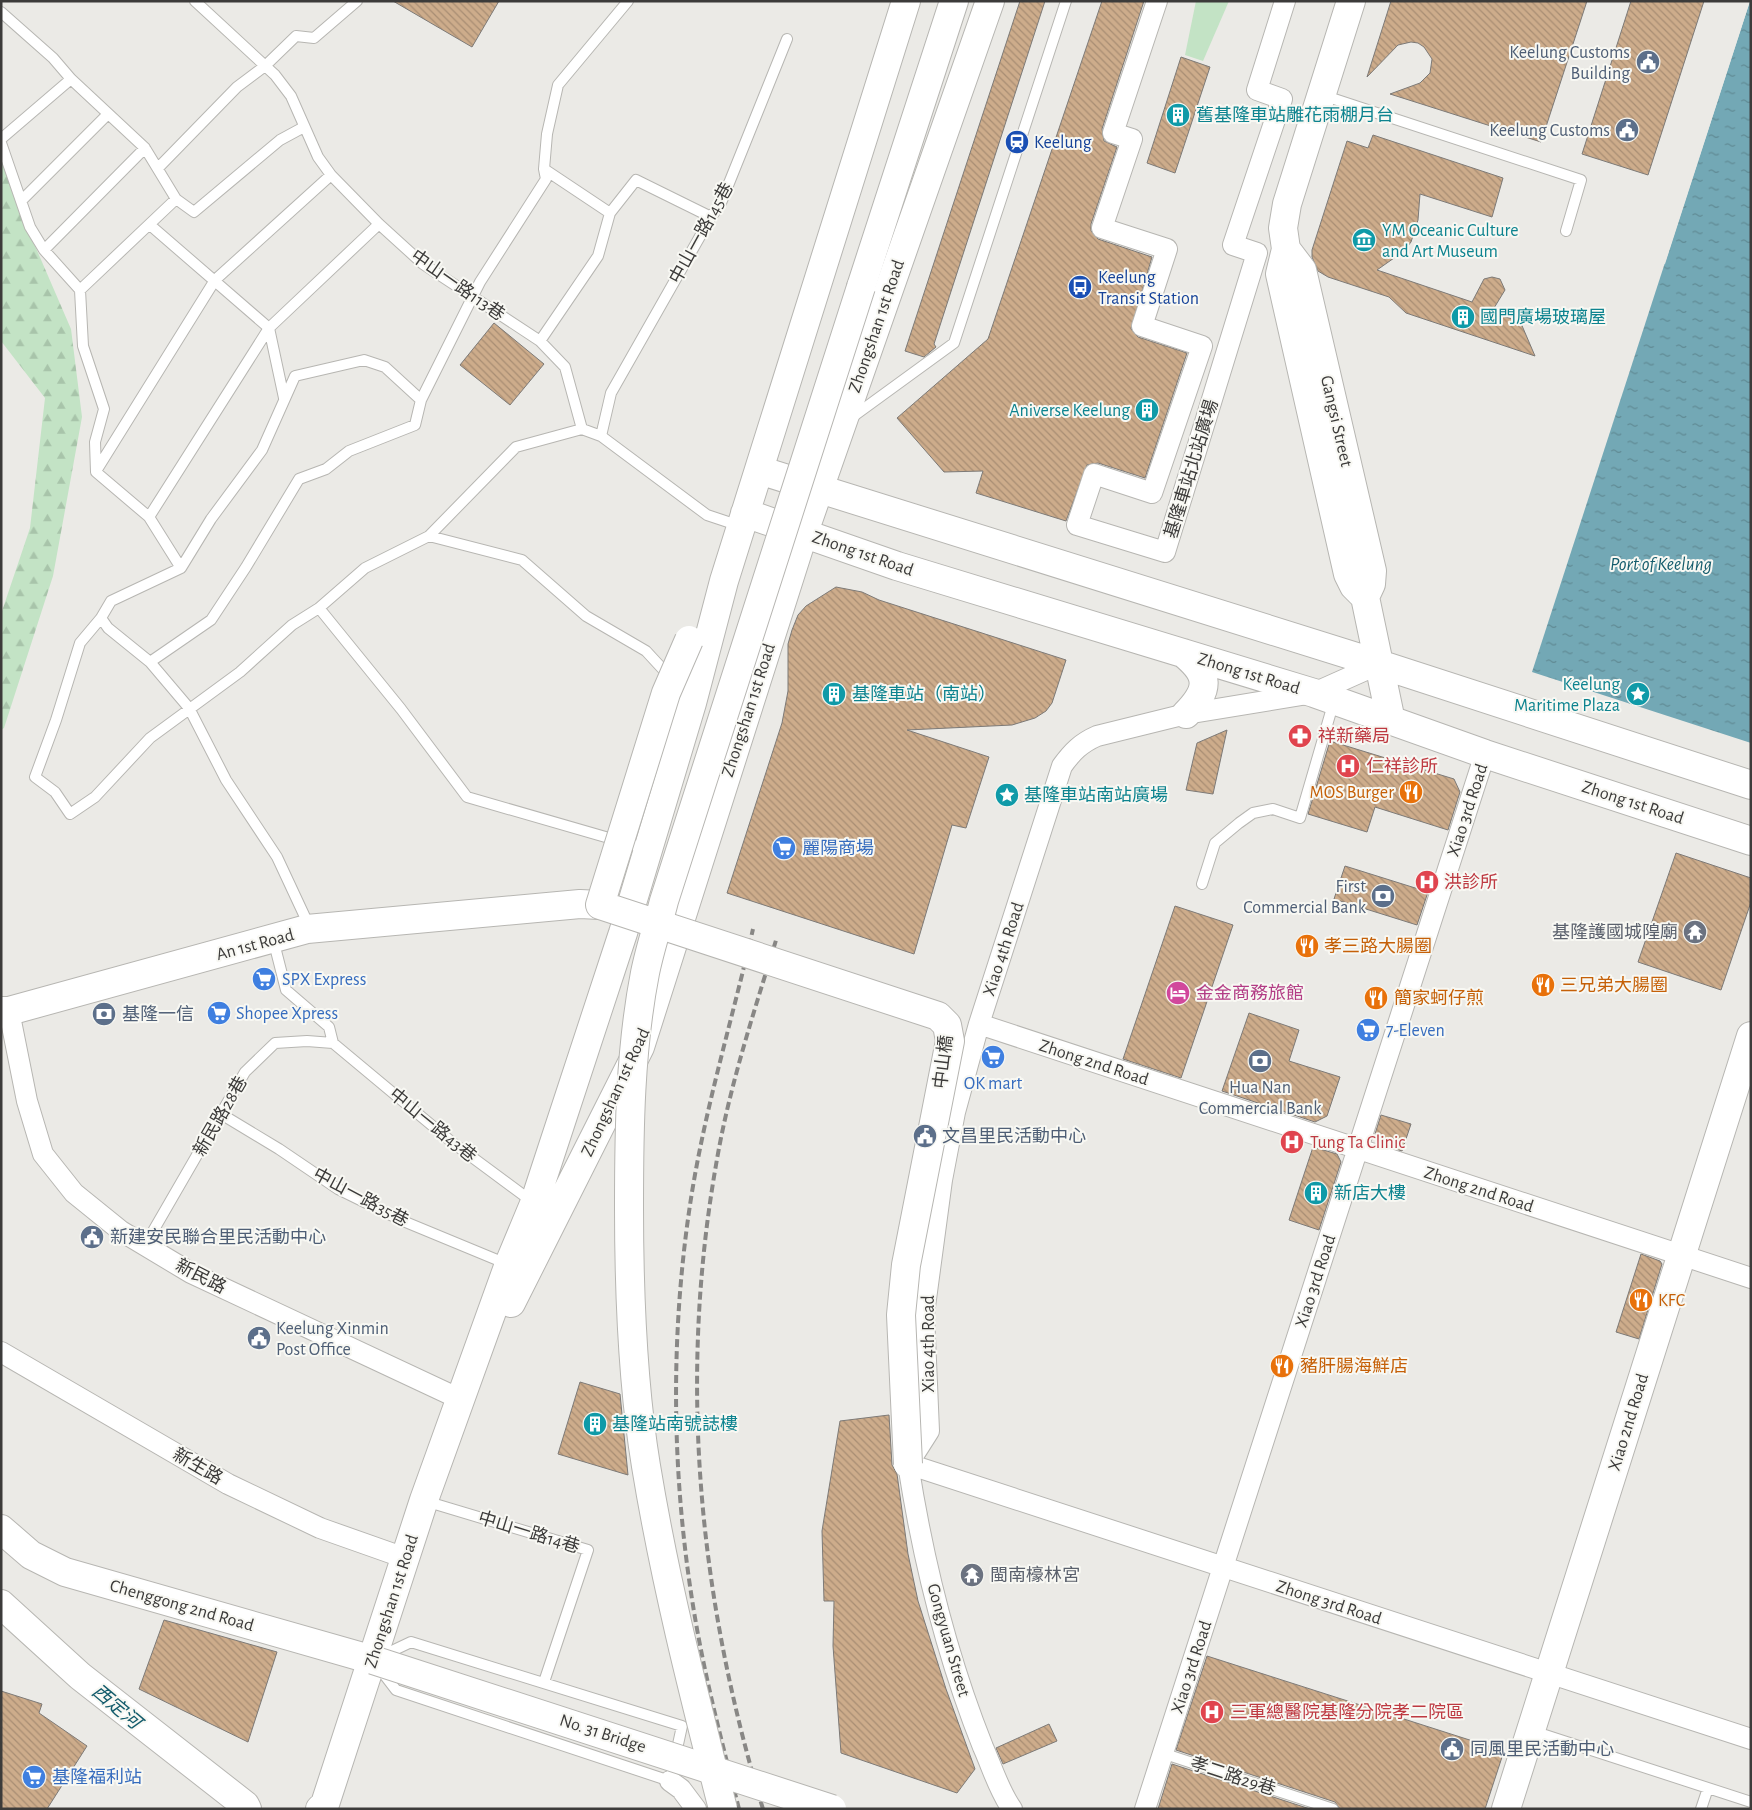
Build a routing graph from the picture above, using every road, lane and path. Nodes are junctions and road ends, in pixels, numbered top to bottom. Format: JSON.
{"nodes":[{"id":1,"x":194,"y":1,"type":"edge"},
{"id":2,"x":357,"y":1,"type":"edge"},
{"id":3,"x":628,"y":1,"type":"edge"},
{"id":4,"x":906,"y":1,"type":"edge"},
{"id":5,"x":954,"y":1,"type":"edge"},
{"id":6,"x":990,"y":1,"type":"edge"},
{"id":7,"x":1066,"y":1,"type":"edge"},
{"id":8,"x":1157,"y":1,"type":"edge"},
{"id":9,"x":1285,"y":1,"type":"edge"},
{"id":10,"x":1351,"y":1,"type":"edge"},
{"id":11,"x":1,"y":12,"type":"edge"},
{"id":12,"x":787,"y":39,"type":"dead end"},
{"id":13,"x":265,"y":66,"type":"junction"},
{"id":14,"x":71,"y":79,"type":"junction"},
{"id":15,"x":1321,"y":95,"type":"junction"},
{"id":16,"x":108,"y":114,"type":"junction"},
{"id":17,"x":304,"y":127,"type":"junction"},
{"id":18,"x":1,"y":141,"type":"edge"},
{"id":19,"x":145,"y":148,"type":"junction"},
{"id":20,"x":158,"y":168,"type":"junction"},
{"id":21,"x":544,"y":170,"type":"junction"},
{"id":22,"x":331,"y":175,"type":"junction"},
{"id":23,"x":176,"y":199,"type":"junction"},
{"id":24,"x":22,"y":200,"type":"junction"},
{"id":25,"x":610,"y":213,"type":"junction"},
{"id":26,"x":711,"y":217,"type":"junction"},
{"id":27,"x":379,"y":224,"type":"junction"},
{"id":28,"x":150,"y":225,"type":"junction"},
{"id":29,"x":1566,"y":231,"type":"dead end"},
{"id":30,"x":44,"y":250,"type":"junction"},
{"id":31,"x":215,"y":280,"type":"junction"},
{"id":32,"x":80,"y":290,"type":"junction"},
{"id":33,"x":473,"y":297,"type":"junction"},
{"id":34,"x":269,"y":328,"type":"junction"},
{"id":35,"x":540,"y":341,"type":"junction"},
{"id":36,"x":284,"y":398,"type":"junction"},
{"id":37,"x":421,"y":400,"type":"junction"},
{"id":38,"x":841,"y":425,"type":"junction"},
{"id":39,"x":582,"y":429,"type":"junction"},
{"id":40,"x":601,"y":436,"type":"junction"},
{"id":41,"x":759,"y":470,"type":"junction"},
{"id":42,"x":96,"y":472,"type":"junction"},
{"id":43,"x":819,"y":489,"type":"junction"},
{"id":44,"x":148,"y":517,"type":"junction"},
{"id":45,"x":743,"y":519,"type":"junction"},
{"id":46,"x":804,"y":532,"type":"junction"},
{"id":47,"x":429,"y":536,"type":"junction"},
{"id":48,"x":181,"y":568,"type":"junction"},
{"id":49,"x":724,"y":581,"type":"junction"},
{"id":50,"x":319,"y":608,"type":"junction"},
{"id":51,"x":101,"y":618,"type":"junction"},
{"id":52,"x":1183,"y":653,"type":"junction"},
{"id":53,"x":150,"y":662,"type":"junction"},
{"id":54,"x":1379,"y":664,"type":"junction"},
{"id":55,"x":686,"y":695,"type":"junction"},
{"id":56,"x":1324,"y":697,"type":"junction"},
{"id":57,"x":189,"y":708,"type":"junction"},
{"id":58,"x":1186,"y":714,"type":"junction"},
{"id":59,"x":1391,"y":721,"type":"junction"},
{"id":60,"x":1486,"y":754,"type":"junction"},
{"id":61,"x":1751,"y":786,"type":"edge"},
{"id":62,"x":1751,"y":841,"type":"edge"},
{"id":63,"x":647,"y":849,"type":"junction"},
{"id":64,"x":1202,"y":884,"type":"dead end"},
{"id":65,"x":600,"y":905,"type":"junction"},
{"id":66,"x":515,"y":910,"type":"joint"},
{"id":67,"x":307,"y":930,"type":"junction"},
{"id":68,"x":273,"y":939,"type":"junction"},
{"id":69,"x":5,"y":1011,"type":"edge"},
{"id":70,"x":978,"y":1024,"type":"junction"},
{"id":71,"x":1751,"y":1036,"type":"edge"},
{"id":72,"x":333,"y":1043,"type":"junction"},
{"id":73,"x":1751,"y":1087,"type":"edge"},
{"id":74,"x":221,"y":1114,"type":"junction"},
{"id":75,"x":1358,"y":1149,"type":"junction"},
{"id":76,"x":534,"y":1204,"type":"junction"},
{"id":77,"x":145,"y":1245,"type":"junction"},
{"id":78,"x":1688,"y":1257,"type":"junction"},
{"id":79,"x":509,"y":1264,"type":"junction"},
{"id":80,"x":1751,"y":1278,"type":"edge"},
{"id":81,"x":1,"y":1352,"type":"edge"},
{"id":82,"x":462,"y":1400,"type":"junction"},
{"id":83,"x":908,"y":1464,"type":"junction"},
{"id":84,"x":424,"y":1500,"type":"junction"},
{"id":85,"x":1,"y":1530,"type":"edge"},
{"id":86,"x":405,"y":1558,"type":"junction"},
{"id":87,"x":1223,"y":1568,"type":"junction"},
{"id":88,"x":1,"y":1604,"type":"edge"},
{"id":89,"x":373,"y":1660,"type":"junction"},
{"id":90,"x":1556,"y":1676,"type":"junction"},
{"id":91,"x":544,"y":1682,"type":"junction"},
{"id":92,"x":1545,"y":1735,"type":"junction"},
{"id":93,"x":1751,"y":1739,"type":"edge"},
{"id":94,"x":1162,"y":1753,"type":"junction"},
{"id":95,"x":670,"y":1782,"type":"junction"},
{"id":96,"x":1708,"y":1788,"type":"junction"},
{"id":97,"x":1751,"y":1802,"type":"edge"},
{"id":98,"x":323,"y":1806,"type":"edge"},
{"id":99,"x":246,"y":1807,"type":"edge"},
{"id":100,"x":1011,"y":1808,"type":"edge"},
{"id":101,"x":696,"y":1809,"type":"edge"},
{"id":102,"x":724,"y":1809,"type":"edge"},
{"id":103,"x":832,"y":1809,"type":"edge"},
{"id":104,"x":1145,"y":1809,"type":"edge"},
{"id":105,"x":1333,"y":1809,"type":"edge"},
{"id":106,"x":1506,"y":1809,"type":"edge"},
{"id":107,"x":1522,"y":1809,"type":"edge"},
{"id":108,"x":1701,"y":1809,"type":"edge"}],
"edges":[{"from":1,"to":13,"type":"lane","name":"中山一路113巷"},
{"from":2,"to":13,"type":"lane"},
{"from":3,"to":21,"type":"lane"},
{"from":4,"to":41,"type":"main road","name":"Zhongshan 1st Road"},
{"from":5,"to":102,"type":"main road","bridge":true},
{"from":6,"to":38,"type":"main road","name":"Zhongshan 1st Road"},
{"from":7,"to":38,"type":"lane"},
{"from":8,"to":9,"type":"street","name":"基隆車站北站廣場"},
{"from":10,"to":15,"type":"main road","name":"Gangsi Street"},
{"from":11,"to":14,"type":"lane"},
{"from":12,"to":26,"type":"lane","name":"中山一路145巷"},
{"from":13,"to":17,"type":"lane","name":"中山一路113巷"},
{"from":13,"to":20,"type":"lane"},
{"from":14,"to":16,"type":"lane"},
{"from":14,"to":18,"type":"lane"},
{"from":15,"to":29,"type":"lane"},
{"from":15,"to":54,"type":"main road","name":"Gangsi Street"},
{"from":16,"to":19,"type":"lane"},
{"from":16,"to":24,"type":"lane"},
{"from":17,"to":22,"type":"lane","name":"中山一路113巷"},
{"from":17,"to":23,"type":"lane"},
{"from":18,"to":24,"type":"lane"},
{"from":19,"to":20,"type":"lane"},
{"from":19,"to":30,"type":"lane"},
{"from":20,"to":23,"type":"lane"},
{"from":21,"to":25,"type":"lane"},
{"from":21,"to":33,"type":"lane"},
{"from":22,"to":27,"type":"lane","name":"中山一路113巷"},
{"from":22,"to":31,"type":"lane"},
{"from":23,"to":28,"type":"lane"},
{"from":24,"to":30,"type":"lane"},
{"from":25,"to":26,"type":"lane"},
{"from":25,"to":35,"type":"lane"},
{"from":26,"to":40,"type":"lane","name":"中山一路145巷"},
{"from":27,"to":33,"type":"lane","name":"中山一路113巷"},
{"from":27,"to":34,"type":"lane"},
{"from":28,"to":31,"type":"lane"},
{"from":28,"to":32,"type":"lane"},
{"from":30,"to":32,"type":"lane"},
{"from":31,"to":34,"type":"lane"},
{"from":31,"to":42,"type":"lane"},
{"from":32,"to":42,"type":"lane"},
{"from":33,"to":35,"type":"lane","name":"中山一路113巷"},
{"from":33,"to":37,"type":"lane"},
{"from":34,"to":36,"type":"lane"},
{"from":34,"to":44,"type":"lane"},
{"from":35,"to":39,"type":"lane","name":"中山一路113巷"},
{"from":36,"to":37,"type":"lane"},
{"from":36,"to":48,"type":"lane"},
{"from":37,"to":53,"type":"lane"},
{"from":38,"to":43,"type":"main road","name":"Zhongshan 1st Road"},
{"from":39,"to":40,"type":"lane"},
{"from":39,"to":47,"type":"lane"},
{"from":40,"to":45,"type":"lane"},
{"from":41,"to":43,"type":"main road"},
{"from":41,"to":45,"type":"main road","name":"Zhongshan 1st Road"},
{"from":42,"to":44,"type":"lane"},
{"from":43,"to":46,"type":"main road","name":"Zhongshan 1st Road"},
{"from":43,"to":54,"type":"main road"},
{"from":44,"to":48,"type":"lane"},
{"from":45,"to":46,"type":"main road","name":"Zhong 1st Road"},
{"from":45,"to":49,"type":"main road","name":"Zhongshan 1st Road"},
{"from":46,"to":52,"type":"main road","name":"Zhong 1st Road"},
{"from":46,"to":82,"type":"main road","name":"Zhongshan 1st Road"},
{"from":47,"to":50,"type":"lane"},
{"from":47,"to":55,"type":"lane"},
{"from":48,"to":51,"type":"lane"},
{"from":49,"to":55,"type":"main road","name":"Zhongshan 1st Road"},
{"from":49,"to":65,"type":"main road","bridge":true},
{"from":50,"to":57,"type":"lane"},
{"from":50,"to":63,"type":"lane"},
{"from":51,"to":53,"type":"lane"},
{"from":51,"to":57,"type":"lane"},
{"from":52,"to":56,"type":"main road","name":"Zhong 1st Road"},
{"from":52,"to":58,"type":"main road"},
{"from":53,"to":57,"type":"lane"},
{"from":54,"to":56,"type":"street","name":"Xiao 4th Road"},
{"from":54,"to":59,"type":"main road","name":"Gangsi Street"},
{"from":54,"to":61,"type":"main road"},
{"from":55,"to":63,"type":"main road","name":"Zhongshan 1st Road"},
{"from":56,"to":58,"type":"street","name":"Xiao 4th Road"},
{"from":56,"to":59,"type":"main road","name":"Zhong 1st Road"},
{"from":56,"to":64,"type":"lane"},
{"from":57,"to":67,"type":"lane"},
{"from":58,"to":70,"type":"street","name":"Xiao 4th Road"},
{"from":59,"to":60,"type":"main road","name":"Zhong 1st Road"},
{"from":60,"to":62,"type":"main road","name":"Zhong 1st Road"},
{"from":60,"to":75,"type":"street","name":"Xiao 3rd Road"},
{"from":63,"to":76,"type":"main road","name":"Zhongshan 1st Road"},
{"from":65,"to":66,"type":"main road","name":"中山橋"},
{"from":65,"to":83,"type":"main road","name":"中山橋","bridge":true},
{"from":66,"to":67,"type":"main road","name":"An 1st Road"},
{"from":67,"to":68,"type":"main road","name":"An 1st Road"},
{"from":68,"to":69,"type":"main road","name":"An 1st Road"},
{"from":68,"to":72,"type":"lane"},
{"from":69,"to":77,"type":"street","name":"新民路"},
{"from":70,"to":75,"type":"street","name":"Zhong 2nd Road"},
{"from":70,"to":83,"type":"street","name":"Xiao 4th Road"},
{"from":71,"to":78,"type":"main road","name":"Xiao 2nd Road"},
{"from":72,"to":74,"type":"lane","name":"新民路28巷"},
{"from":72,"to":76,"type":"lane","name":"中山一路43巷"},
{"from":73,"to":78,"type":"main road","name":"Xiao 2nd Road"},
{"from":74,"to":77,"type":"lane","name":"新民路28巷"},
{"from":74,"to":79,"type":"lane","name":"中山一路35巷"},
{"from":75,"to":78,"type":"street","name":"Zhong 2nd Road"},
{"from":75,"to":87,"type":"street","name":"Xiao 3rd Road"},
{"from":76,"to":79,"type":"main road","name":"Zhongshan 1st Road"},
{"from":77,"to":82,"type":"street","name":"新民路"},
{"from":78,"to":80,"type":"street","name":"Zhong 2nd Road"},
{"from":78,"to":90,"type":"main road","name":"Xiao 2nd Road"},
{"from":79,"to":82,"type":"main road","name":"Zhongshan 1st Road"},
{"from":81,"to":86,"type":"street","name":"新生路"},
{"from":82,"to":84,"type":"main road","name":"Zhongshan 1st Road"},
{"from":83,"to":87,"type":"street","name":"Zhong 3rd Road"},
{"from":83,"to":100,"type":"street","name":"Gongyuan Street"},
{"from":84,"to":86,"type":"main road","name":"Zhongshan 1st Road"},
{"from":84,"to":91,"type":"lane","name":"中山一路14巷"},
{"from":85,"to":89,"type":"main road","name":"Chenggong 2nd Road"},
{"from":86,"to":89,"type":"main road","name":"Zhongshan 1st Road"},
{"from":87,"to":90,"type":"street","name":"Zhong 3rd Road"},
{"from":87,"to":94,"type":"street","name":"Xiao 3rd Road"},
{"from":88,"to":99,"type":"main road"},
{"from":89,"to":91,"type":"lane"},
{"from":89,"to":95,"type":"lane"},
{"from":89,"to":98,"type":"main road","name":"Zhongshan 1st Road"},
{"from":89,"to":103,"type":"main road","name":"No. 31 Bridge","bridge":true},
{"from":90,"to":92,"type":"main road"},
{"from":90,"to":93,"type":"street","name":"Zhong 3rd Road"},
{"from":90,"to":106,"type":"main road","name":"Xiao 2nd Road"},
{"from":91,"to":95,"type":"lane"},
{"from":92,"to":96,"type":"lane"},
{"from":92,"to":107,"type":"main road"},
{"from":94,"to":104,"type":"street","name":"Xiao 3rd Road"},
{"from":94,"to":105,"type":"lane","name":"孝二路29巷"},
{"from":95,"to":101,"type":"street"},
{"from":96,"to":97,"type":"lane"},
{"from":96,"to":108,"type":"lane"}]}
